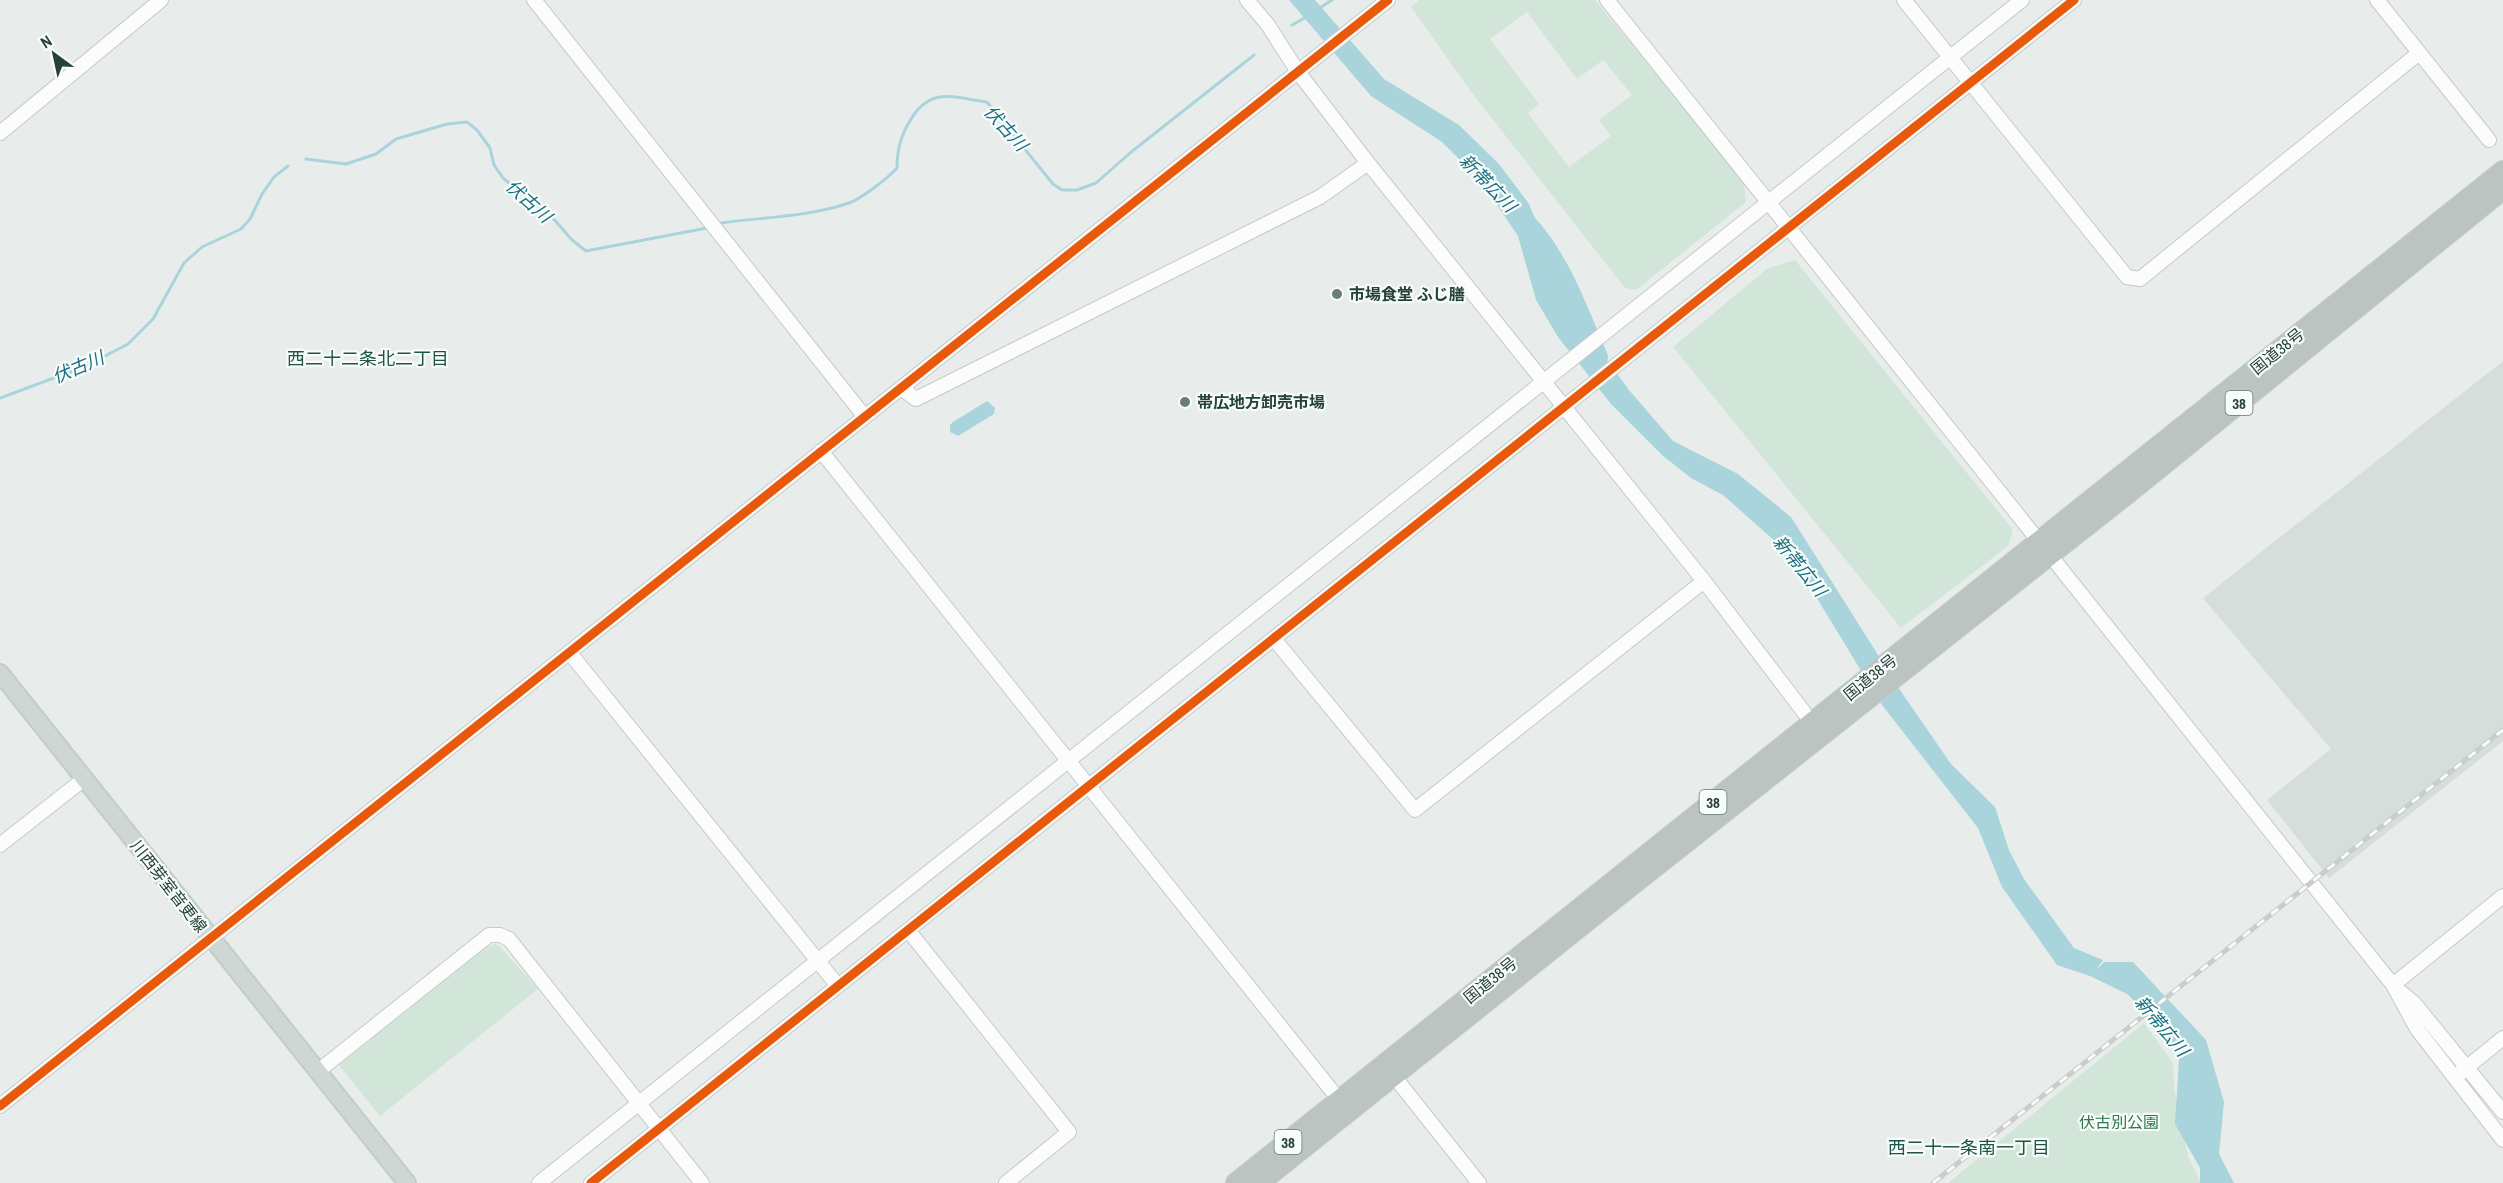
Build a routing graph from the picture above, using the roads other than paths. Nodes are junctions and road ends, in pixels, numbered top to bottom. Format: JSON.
{"nodes":[{"id":1,"x":161,"y":0,"type":"edge"},
{"id":2,"x":534,"y":0,"type":"edge"},
{"id":3,"x":1247,"y":0,"type":"edge"},
{"id":4,"x":1607,"y":0,"type":"edge"},
{"id":5,"x":1904,"y":0,"type":"edge"},
{"id":6,"x":2022,"y":0,"type":"edge"},
{"id":7,"x":2074,"y":0,"type":"edge"},
{"id":8,"x":2377,"y":0,"type":"edge"},
{"id":9,"x":1386,"y":1,"type":"edge"},
{"id":10,"x":2419,"y":54,"type":"junction"},
{"id":11,"x":1950,"y":57,"type":"junction"},
{"id":12,"x":1298,"y":72,"type":"junction"},
{"id":13,"x":1970,"y":82,"type":"junction"},
{"id":14,"x":0,"y":133,"type":"edge"},
{"id":15,"x":2489,"y":140,"type":"dead end"},
{"id":16,"x":1368,"y":163,"type":"junction"},
{"id":17,"x":2503,"y":171,"type":"edge"},
{"id":18,"x":2503,"y":189,"type":"edge"},
{"id":19,"x":1768,"y":202,"type":"junction"},
{"id":20,"x":1789,"y":228,"type":"junction"},
{"id":21,"x":1542,"y":382,"type":"junction"},
{"id":22,"x":901,"y":388,"type":"junction"},
{"id":23,"x":1564,"y":407,"type":"junction"},
{"id":24,"x":865,"y":417,"type":"junction"},
{"id":25,"x":821,"y":451,"type":"junction"},
{"id":26,"x":2044,"y":548,"type":"junction"},
{"id":27,"x":1704,"y":581,"type":"junction"},
{"id":28,"x":1274,"y":639,"type":"junction"},
{"id":29,"x":569,"y":652,"type":"junction"},
{"id":30,"x":0,"y":673,"type":"edge"},
{"id":31,"x":1825,"y":723,"type":"junction"},
{"id":32,"x":1067,"y":761,"type":"junction"},
{"id":33,"x":84,"y":778,"type":"junction"},
{"id":34,"x":1088,"y":786,"type":"junction"},
{"id":35,"x":0,"y":845,"type":"edge"},
{"id":36,"x":2503,"y":896,"type":"edge"},
{"id":37,"x":908,"y":930,"type":"junction"},
{"id":38,"x":211,"y":938,"type":"junction"},
{"id":39,"x":818,"y":961,"type":"junction"},
{"id":40,"x":2393,"y":985,"type":"junction"},
{"id":41,"x":838,"y":986,"type":"junction"},
{"id":42,"x":2503,"y":1038,"type":"edge"},
{"id":43,"x":2467,"y":1067,"type":"junction"},
{"id":44,"x":1389,"y":1070,"type":"junction"},
{"id":45,"x":317,"y":1072,"type":"junction"},
{"id":46,"x":2454,"y":1078,"type":"junction"},
{"id":47,"x":640,"y":1103,"type":"junction"},
{"id":48,"x":0,"y":1106,"type":"edge"},
{"id":49,"x":1344,"y":1106,"type":"junction"},
{"id":50,"x":2503,"y":1112,"type":"edge"},
{"id":51,"x":658,"y":1129,"type":"junction"},
{"id":52,"x":2503,"y":1140,"type":"edge"},
{"id":53,"x":406,"y":1183,"type":"edge"},
{"id":54,"x":539,"y":1183,"type":"edge"},
{"id":55,"x":591,"y":1183,"type":"edge"},
{"id":56,"x":702,"y":1183,"type":"edge"},
{"id":57,"x":1006,"y":1183,"type":"edge"},
{"id":58,"x":1236,"y":1183,"type":"edge"},
{"id":59,"x":1259,"y":1183,"type":"edge"},
{"id":60,"x":1479,"y":1183,"type":"edge"}],
"edges":[{"from":1,"to":14,"type":"street"},
{"from":2,"to":24,"type":"street"},
{"from":3,"to":12,"type":"street"},
{"from":4,"to":19,"type":"street"},
{"from":5,"to":11,"type":"street"},
{"from":6,"to":11,"type":"street"},
{"from":7,"to":13,"type":"street"},
{"from":8,"to":10,"type":"street"},
{"from":9,"to":12,"type":"street"},
{"from":10,"to":13,"type":"street"},
{"from":10,"to":15,"type":"street"},
{"from":11,"to":13,"type":"street"},
{"from":11,"to":19,"type":"street"},
{"from":12,"to":16,"type":"street"},
{"from":12,"to":22,"type":"street"},
{"from":13,"to":20,"type":"street"},
{"from":16,"to":21,"type":"street"},
{"from":16,"to":22,"type":"street"},
{"from":17,"to":26,"type":"highway","name":"国道38号","number":"38"},
{"from":18,"to":26,"type":"highway","name":"国道38号","number":"38"},
{"from":19,"to":20,"type":"street"},
{"from":19,"to":21,"type":"street"},
{"from":20,"to":23,"type":"street"},
{"from":20,"to":26,"type":"street"},
{"from":21,"to":23,"type":"street"},
{"from":21,"to":32,"type":"street"},
{"from":22,"to":24,"type":"street"},
{"from":23,"to":27,"type":"street"},
{"from":23,"to":28,"type":"street"},
{"from":24,"to":25,"type":"street"},
{"from":25,"to":29,"type":"street"},
{"from":25,"to":32,"type":"street"},
{"from":26,"to":31,"type":"highway","name":"国道38号","number":"38"},
{"from":26,"to":40,"type":"street"},
{"from":27,"to":28,"type":"street"},
{"from":27,"to":31,"type":"street"},
{"from":28,"to":34,"type":"street"},
{"from":29,"to":38,"type":"street"},
{"from":29,"to":39,"type":"street"},
{"from":30,"to":33,"type":"main road","name":"川西芽室音更線"},
{"from":31,"to":44,"type":"highway","name":"国道38号","number":"38"},
{"from":32,"to":34,"type":"street"},
{"from":32,"to":39,"type":"street"},
{"from":33,"to":35,"type":"street"},
{"from":33,"to":38,"type":"main road","name":"川西芽室音更線"},
{"from":34,"to":37,"type":"street"},
{"from":34,"to":49,"type":"street"},
{"from":36,"to":40,"type":"street"},
{"from":37,"to":41,"type":"street"},
{"from":37,"to":57,"type":"street"},
{"from":38,"to":45,"type":"main road","name":"川西芽室音更線"},
{"from":38,"to":48,"type":"street"},
{"from":39,"to":41,"type":"street"},
{"from":39,"to":47,"type":"street"},
{"from":40,"to":43,"type":"street"},
{"from":40,"to":46,"type":"street"},
{"from":41,"to":51,"type":"street"},
{"from":42,"to":43,"type":"street"},
{"from":43,"to":46,"type":"street"},
{"from":43,"to":50,"type":"street"},
{"from":44,"to":49,"type":"highway","name":"国道38号","number":"38"},
{"from":44,"to":60,"type":"street"},
{"from":45,"to":47,"type":"street"},
{"from":45,"to":53,"type":"main road","name":"川西芽室音更線"},
{"from":46,"to":52,"type":"street"},
{"from":47,"to":51,"type":"street"},
{"from":47,"to":54,"type":"street"},
{"from":49,"to":58,"type":"highway","name":"国道38号","number":"38"},
{"from":49,"to":59,"type":"highway","name":"国道38号","number":"38"},
{"from":51,"to":55,"type":"street"},
{"from":51,"to":56,"type":"street"}]}
